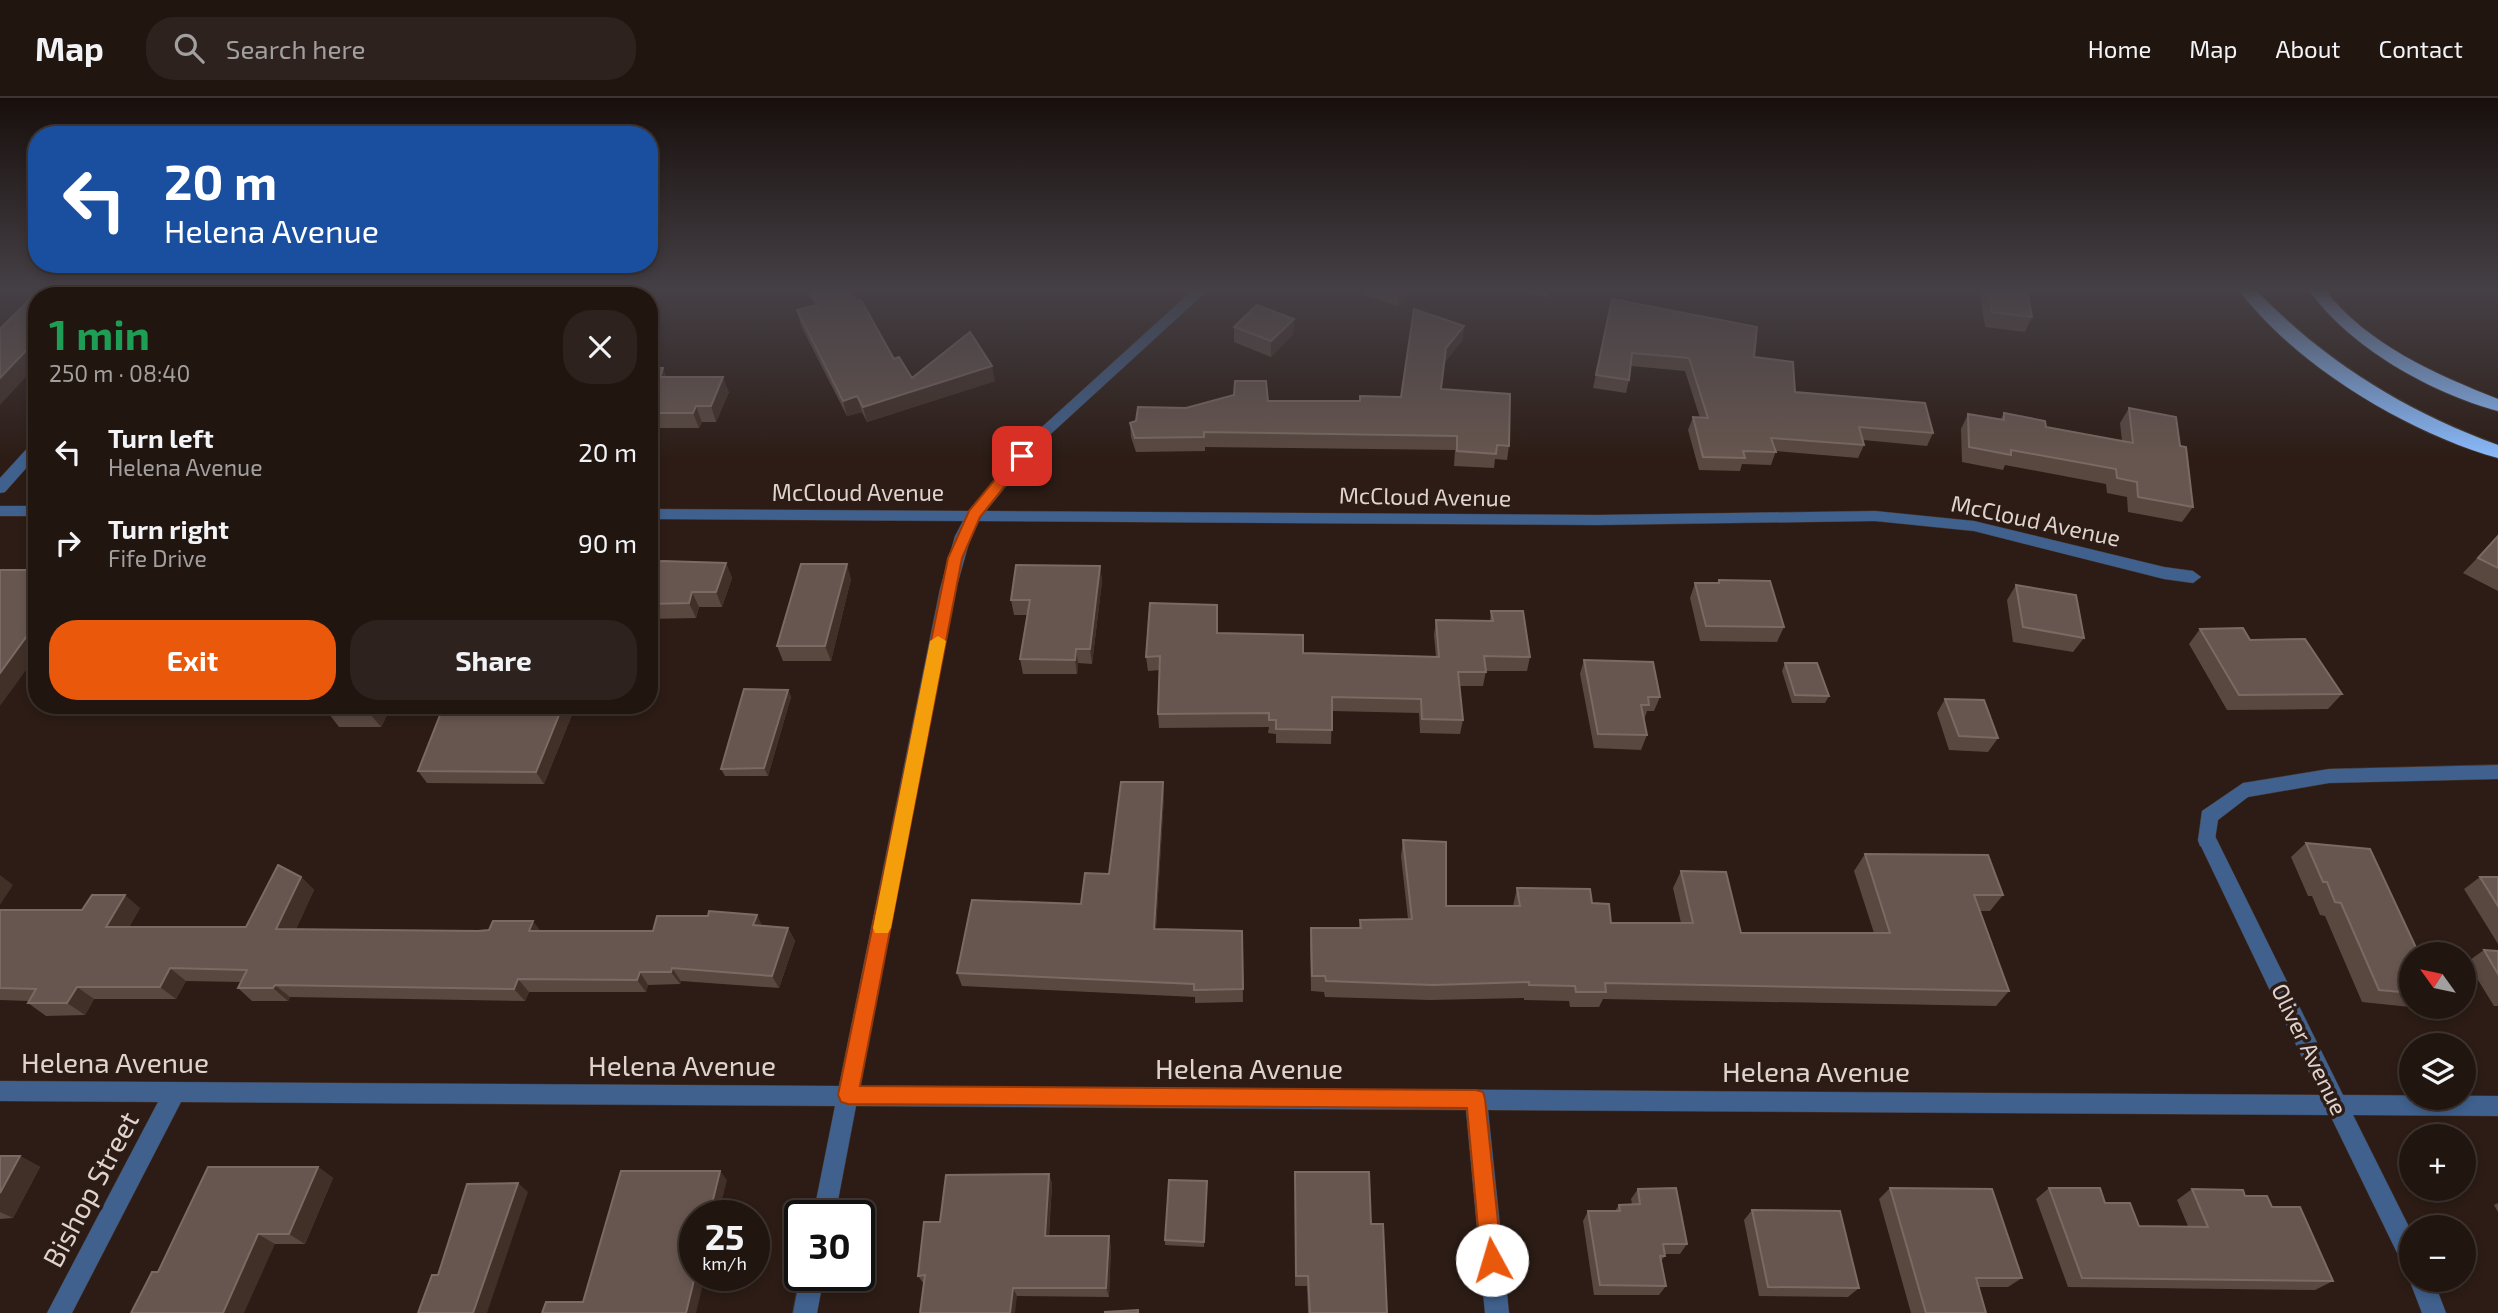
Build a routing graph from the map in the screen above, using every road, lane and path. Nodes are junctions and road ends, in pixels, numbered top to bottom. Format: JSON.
{"nodes":[{"id":1,"x":1137,"y":347,"type":"edge"},
{"id":2,"x":2303,"y":347,"type":"edge"},
{"id":3,"x":2382,"y":347,"type":"edge"},
{"id":4,"x":2498,"y":405,"type":"edge"},
{"id":5,"x":2498,"y":452,"type":"edge"},
{"id":6,"x":28,"y":456,"type":"edge"},
{"id":7,"x":0,"y":488,"type":"edge"},
{"id":8,"x":0,"y":512,"type":"edge"},
{"id":9,"x":28,"y":512,"type":"edge"},
{"id":10,"x":658,"y":514,"type":"edge"},
{"id":11,"x":974,"y":515,"type":"junction"},
{"id":12,"x":2193,"y":577,"type":"dead end"},
{"id":13,"x":2498,"y":772,"type":"edge"},
{"id":14,"x":0,"y":1091,"type":"edge"},
{"id":15,"x":175,"y":1092,"type":"junction"},
{"id":16,"x":848,"y":1095,"type":"junction"},
{"id":17,"x":1476,"y":1099,"type":"junction"},
{"id":18,"x":2337,"y":1104,"type":"junction"},
{"id":19,"x":2498,"y":1106,"type":"edge"},
{"id":20,"x":827,"y":1200,"type":"edge"},
{"id":21,"x":2399,"y":1232,"type":"edge"},
{"id":22,"x":809,"y":1291,"type":"edge"},
{"id":23,"x":2426,"y":1292,"type":"edge"},
{"id":24,"x":59,"y":1313,"type":"edge"},
{"id":25,"x":805,"y":1313,"type":"edge"},
{"id":26,"x":1497,"y":1313,"type":"edge"},
{"id":27,"x":2434,"y":1313,"type":"edge"}],
"edges":[{"from":1,"to":11,"type":"street"},
{"from":2,"to":5,"type":"highway"},
{"from":3,"to":4,"type":"highway"},
{"from":6,"to":7,"type":"street"},
{"from":8,"to":9,"type":"street"},
{"from":10,"to":11,"type":"street","name":"McCloud Avenue"},
{"from":11,"to":12,"type":"street","name":"McCloud Avenue"},
{"from":11,"to":16,"type":"street"},
{"from":13,"to":18,"type":"street","name":"Oliver Avenue"},
{"from":14,"to":15,"type":"street","name":"Helena Avenue"},
{"from":15,"to":16,"type":"street","name":"Helena Avenue"},
{"from":15,"to":24,"type":"street","name":"Bishop Street"},
{"from":16,"to":17,"type":"street","name":"Helena Avenue"},
{"from":16,"to":20,"type":"street"},
{"from":17,"to":18,"type":"street","name":"Helena Avenue"},
{"from":17,"to":26,"type":"street"},
{"from":18,"to":19,"type":"street","name":"Helena Avenue"},
{"from":18,"to":21,"type":"street","name":"Oliver Avenue"},
{"from":22,"to":25,"type":"street"},
{"from":23,"to":27,"type":"street"}]}
